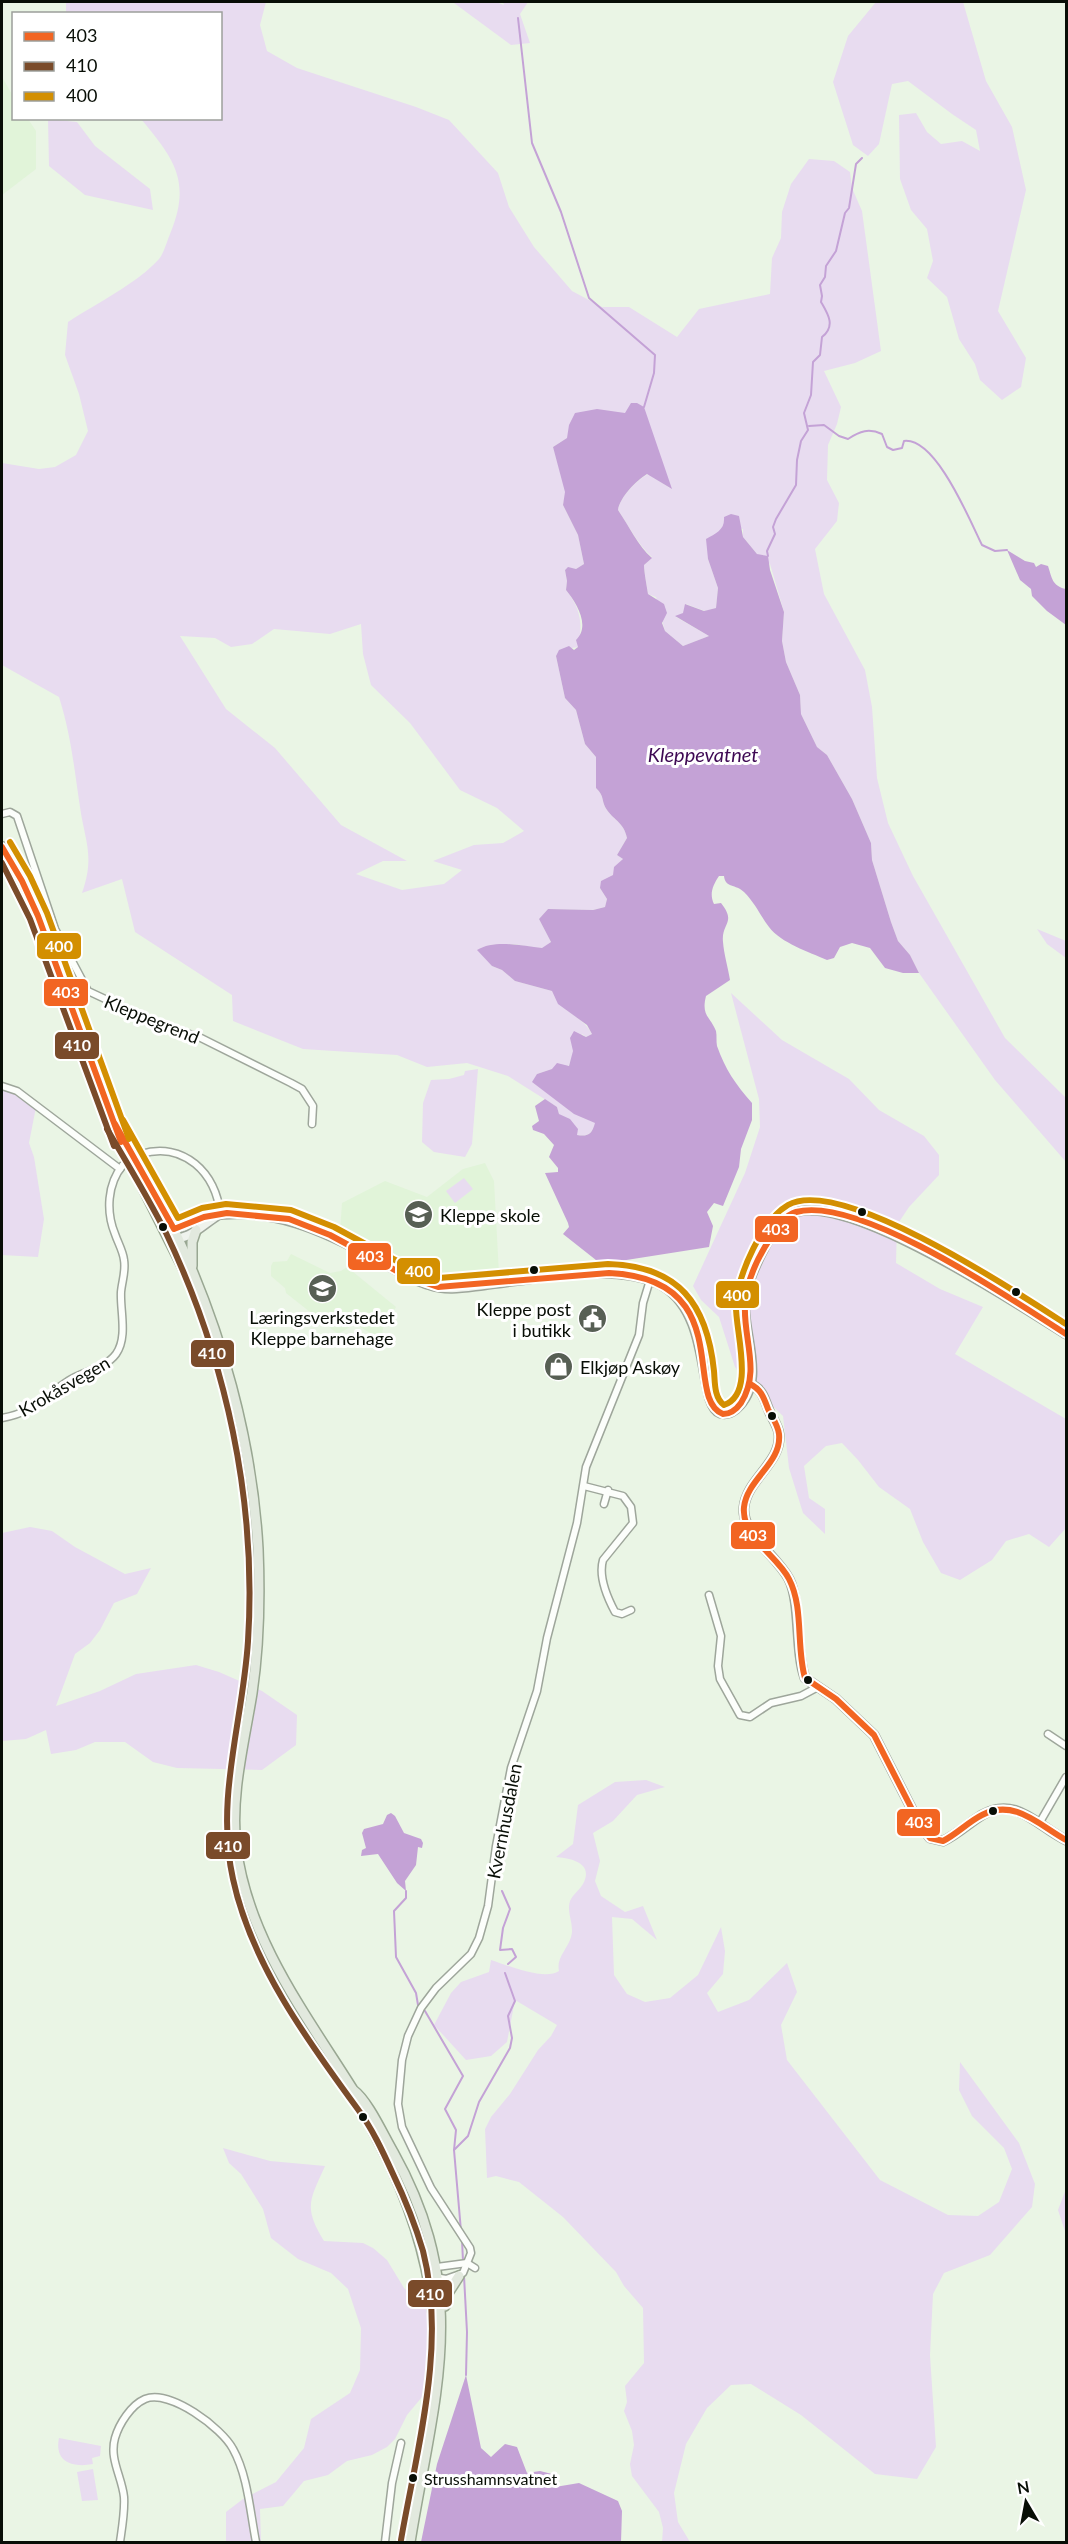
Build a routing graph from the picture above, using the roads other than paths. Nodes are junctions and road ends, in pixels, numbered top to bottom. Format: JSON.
{"nodes":[{"id":1,"x":2,"y":814,"type":"edge"},
{"id":2,"x":2,"y":847,"type":"edge"},
{"id":3,"x":2,"y":1086,"type":"edge"},
{"id":4,"x":312,"y":1124,"type":"dead end"},
{"id":5,"x":122,"y":1167,"type":"junction"},
{"id":6,"x":220,"y":1214,"type":"junction"},
{"id":7,"x":196,"y":1230,"type":"junction"},
{"id":8,"x":174,"y":1236,"type":"junction"},
{"id":9,"x":193,"y":1274,"type":"junction"},
{"id":10,"x":650,"y":1280,"type":"junction"},
{"id":11,"x":1066,"y":1334,"type":"edge"},
{"id":12,"x":217,"y":1342,"type":"junction"},
{"id":13,"x":750,"y":1384,"type":"junction"},
{"id":14,"x":2,"y":1418,"type":"edge"},
{"id":15,"x":584,"y":1486,"type":"junction"},
{"id":16,"x":608,"y":1490,"type":"junction"},
{"id":17,"x":604,"y":1504,"type":"dead end"},
{"id":18,"x":709,"y":1595,"type":"dead end"},
{"id":19,"x":631,"y":1610,"type":"dead end"},
{"id":20,"x":816,"y":1688,"type":"junction"},
{"id":21,"x":1048,"y":1734,"type":"dead end"},
{"id":22,"x":1066,"y":1746,"type":"edge"},
{"id":23,"x":1066,"y":1777,"type":"edge"},
{"id":24,"x":1040,"y":1822,"type":"junction"},
{"id":25,"x":1066,"y":1840,"type":"edge"},
{"id":26,"x":467,"y":2263,"type":"junction"},
{"id":27,"x":475,"y":2268,"type":"dead end"},
{"id":28,"x":434,"y":2273,"type":"junction"},
{"id":29,"x":459,"y":2276,"type":"junction"},
{"id":30,"x":442,"y":2323,"type":"junction"},
{"id":31,"x":434,"y":2393,"type":"junction"},
{"id":32,"x":401,"y":2443,"type":"dead end"},
{"id":33,"x":120,"y":2542,"type":"edge"},
{"id":34,"x":256,"y":2542,"type":"edge"},
{"id":35,"x":385,"y":2542,"type":"edge"},
{"id":36,"x":410,"y":2542,"type":"edge"}],
"edges":[{"from":1,"to":4,"type":"street","name":"Kleppegrend"},
{"from":2,"to":8,"type":"main road"},
{"from":3,"to":5,"type":"street"},
{"from":5,"to":6,"type":"street","bridge":true},
{"from":5,"to":14,"type":"street","name":"Krokåsvegen"},
{"from":6,"to":7,"type":"main road"},
{"from":6,"to":8,"type":"main road"},
{"from":6,"to":10,"type":"main road"},
{"from":7,"to":8,"type":"main road"},
{"from":7,"to":9,"type":"main road"},
{"from":8,"to":9,"type":"main road"},
{"from":8,"to":12,"type":"main road"},
{"from":9,"to":12,"type":"main road"},
{"from":10,"to":13,"type":"main road"},
{"from":10,"to":15,"type":"street","name":"Kvernhusdalen"},
{"from":11,"to":13,"type":"main road"},
{"from":12,"to":28,"type":"main road"},
{"from":13,"to":20,"type":"main road"},
{"from":15,"to":16,"type":"street"},
{"from":15,"to":26,"type":"street","name":"Kvernhusdalen"},
{"from":16,"to":17,"type":"street"},
{"from":16,"to":19,"type":"street"},
{"from":18,"to":20,"type":"street"},
{"from":20,"to":24,"type":"main road"},
{"from":21,"to":22,"type":"street"},
{"from":23,"to":24,"type":"street"},
{"from":24,"to":25,"type":"main road"},
{"from":26,"to":27,"type":"street"},
{"from":26,"to":28,"type":"street"},
{"from":26,"to":29,"type":"street"},
{"from":28,"to":29,"type":"street"},
{"from":28,"to":30,"type":"main road"},
{"from":28,"to":31,"type":"main road"},
{"from":29,"to":30,"type":"main road"},
{"from":30,"to":31,"type":"main road"},
{"from":31,"to":36,"type":"main road"},
{"from":32,"to":35,"type":"street"},
{"from":33,"to":34,"type":"street"}]}
